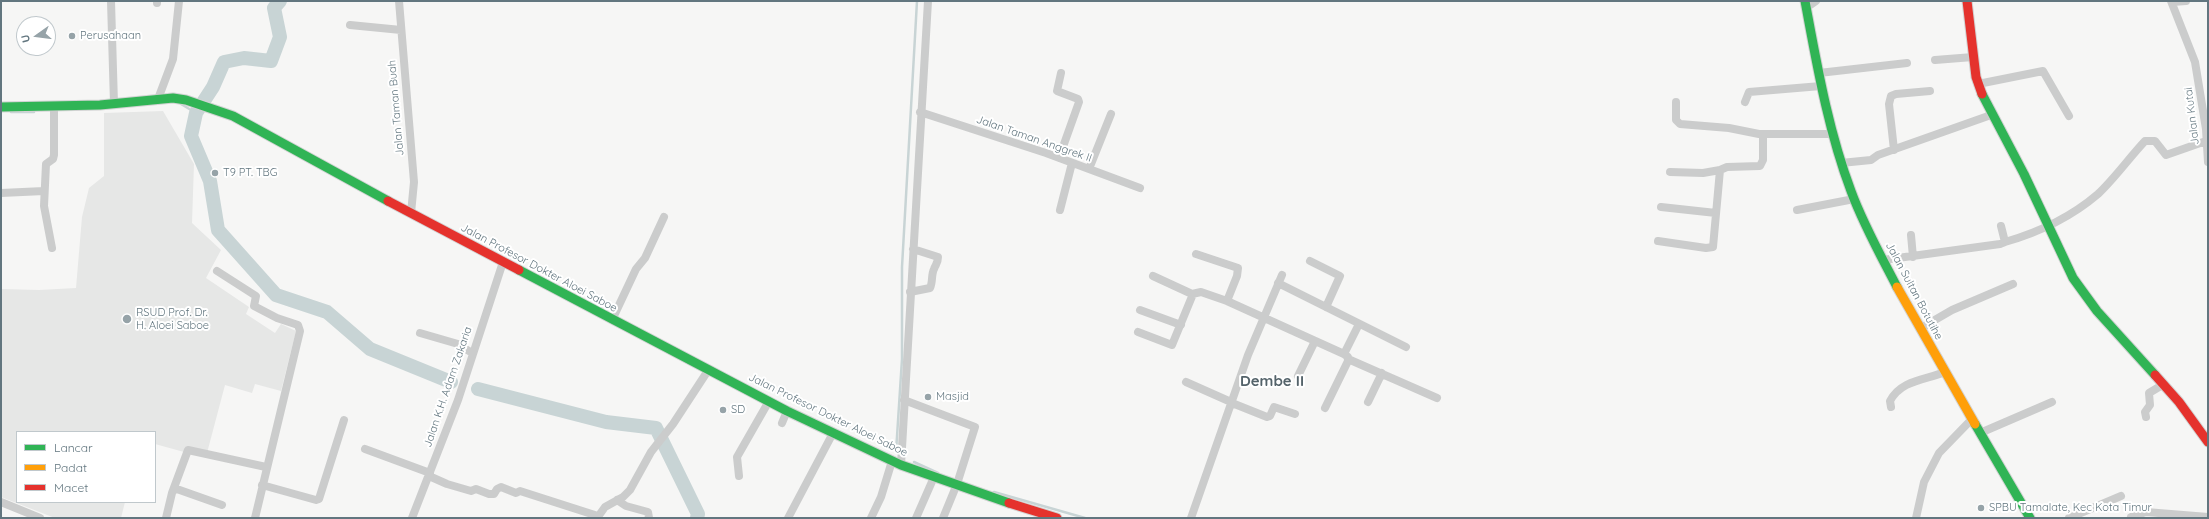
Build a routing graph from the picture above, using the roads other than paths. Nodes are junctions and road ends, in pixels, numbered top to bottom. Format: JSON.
{"nodes":[{"id":1,"x":111,"y":1,"type":"edge"},
{"id":2,"x":179,"y":1,"type":"edge"},
{"id":3,"x":399,"y":1,"type":"edge"},
{"id":4,"x":928,"y":1,"type":"edge"},
{"id":5,"x":1816,"y":1,"type":"edge"},
{"id":6,"x":1967,"y":1,"type":"edge"},
{"id":7,"x":2186,"y":1,"type":"edge"},
{"id":8,"x":2172,"y":2,"type":"edge"},
{"id":9,"x":1805,"y":5,"type":"edge"},
{"id":10,"x":350,"y":25,"type":"dead end"},
{"id":11,"x":401,"y":30,"type":"junction"},
{"id":12,"x":1973,"y":57,"type":"junction"},
{"id":13,"x":1935,"y":60,"type":"dead end"},
{"id":14,"x":1907,"y":63,"type":"dead end"},
{"id":15,"x":1061,"y":73,"type":"dead end"},
{"id":16,"x":1819,"y":73,"type":"junction"},
{"id":17,"x":1978,"y":84,"type":"junction"},
{"id":18,"x":1821,"y":86,"type":"junction"},
{"id":19,"x":1930,"y":91,"type":"dead end"},
{"id":20,"x":158,"y":99,"type":"junction"},
{"id":21,"x":1676,"y":102,"type":"dead end"},
{"id":22,"x":1745,"y":102,"type":"dead end"},
{"id":23,"x":114,"y":104,"type":"junction"},
{"id":24,"x":1,"y":107,"type":"edge"},
{"id":25,"x":54,"y":107,"type":"junction"},
{"id":26,"x":920,"y":112,"type":"junction"},
{"id":27,"x":1111,"y":114,"type":"dead end"},
{"id":28,"x":1991,"y":115,"type":"junction"},
{"id":29,"x":2069,"y":116,"type":"dead end"},
{"id":30,"x":1763,"y":134,"type":"junction"},
{"id":31,"x":1833,"y":134,"type":"junction"},
{"id":32,"x":2206,"y":141,"type":"junction"},
{"id":33,"x":1894,"y":150,"type":"junction"},
{"id":34,"x":1059,"y":158,"type":"junction"},
{"id":35,"x":2208,"y":162,"type":"edge"},
{"id":36,"x":1072,"y":163,"type":"junction"},
{"id":37,"x":1841,"y":163,"type":"junction"},
{"id":38,"x":1089,"y":169,"type":"junction"},
{"id":39,"x":1720,"y":170,"type":"junction"},
{"id":40,"x":1670,"y":172,"type":"dead end"},
{"id":41,"x":1140,"y":188,"type":"dead end"},
{"id":42,"x":44,"y":191,"type":"junction"},
{"id":43,"x":1,"y":193,"type":"edge"},
{"id":44,"x":1854,"y":199,"type":"junction"},
{"id":45,"x":1661,"y":207,"type":"dead end"},
{"id":46,"x":1060,"y":210,"type":"dead end"},
{"id":47,"x":1797,"y":210,"type":"dead end"},
{"id":48,"x":411,"y":213,"type":"junction"},
{"id":49,"x":1716,"y":213,"type":"junction"},
{"id":50,"x":664,"y":217,"type":"dead end"},
{"id":51,"x":2001,"y":226,"type":"dead end"},
{"id":52,"x":2049,"y":227,"type":"junction"},
{"id":53,"x":1911,"y":234,"type":"dead end"},
{"id":54,"x":1658,"y":241,"type":"dead end"},
{"id":55,"x":2005,"y":242,"type":"junction"},
{"id":56,"x":52,"y":248,"type":"dead end"},
{"id":57,"x":913,"y":249,"type":"junction"},
{"id":58,"x":1196,"y":254,"type":"dead end"},
{"id":59,"x":1913,"y":257,"type":"junction"},
{"id":60,"x":1883,"y":260,"type":"junction"},
{"id":61,"x":1310,"y":261,"type":"dead end"},
{"id":62,"x":503,"y":262,"type":"junction"},
{"id":63,"x":217,"y":271,"type":"dead end"},
{"id":64,"x":1282,"y":275,"type":"dead end"},
{"id":65,"x":1153,"y":276,"type":"dead end"},
{"id":66,"x":1278,"y":283,"type":"junction"},
{"id":67,"x":2013,"y":284,"type":"dead end"},
{"id":68,"x":910,"y":292,"type":"junction"},
{"id":69,"x":1194,"y":294,"type":"junction"},
{"id":70,"x":1227,"y":300,"type":"junction"},
{"id":71,"x":1326,"y":307,"type":"junction"},
{"id":72,"x":1140,"y":310,"type":"dead end"},
{"id":73,"x":1264,"y":316,"type":"junction"},
{"id":74,"x":612,"y":320,"type":"junction"},
{"id":75,"x":1360,"y":324,"type":"junction"},
{"id":76,"x":1180,"y":326,"type":"junction"},
{"id":77,"x":1921,"y":328,"type":"junction"},
{"id":78,"x":420,"y":332,"type":"dead end"},
{"id":79,"x":1138,"y":332,"type":"dead end"},
{"id":80,"x":1315,"y":341,"type":"junction"},
{"id":81,"x":1406,"y":347,"type":"dead end"},
{"id":82,"x":472,"y":353,"type":"junction"},
{"id":83,"x":1346,"y":357,"type":"junction"},
{"id":84,"x":709,"y":369,"type":"junction"},
{"id":85,"x":1945,"y":372,"type":"junction"},
{"id":86,"x":1382,"y":373,"type":"junction"},
{"id":87,"x":1298,"y":376,"type":"dead end"},
{"id":88,"x":1186,"y":382,"type":"dead end"},
{"id":89,"x":2164,"y":384,"type":"junction"},
{"id":90,"x":1437,"y":398,"type":"dead end"},
{"id":91,"x":904,"y":400,"type":"junction"},
{"id":92,"x":769,"y":401,"type":"junction"},
{"id":93,"x":1368,"y":402,"type":"dead end"},
{"id":94,"x":2052,"y":402,"type":"dead end"},
{"id":95,"x":1232,"y":403,"type":"junction"},
{"id":96,"x":1325,"y":408,"type":"dead end"},
{"id":97,"x":1891,"y":408,"type":"dead end"},
{"id":98,"x":787,"y":411,"type":"junction"},
{"id":99,"x":1295,"y":414,"type":"dead end"},
{"id":100,"x":2146,"y":417,"type":"dead end"},
{"id":101,"x":344,"y":420,"type":"dead end"},
{"id":102,"x":1971,"y":420,"type":"junction"},
{"id":103,"x":782,"y":423,"type":"dead end"},
{"id":104,"x":833,"y":433,"type":"junction"},
{"id":105,"x":1980,"y":433,"type":"junction"},
{"id":106,"x":2208,"y":442,"type":"edge"},
{"id":107,"x":364,"y":449,"type":"dead end"},
{"id":108,"x":896,"y":463,"type":"junction"},
{"id":109,"x":266,"y":467,"type":"junction"},
{"id":110,"x":429,"y":474,"type":"junction"},
{"id":111,"x":739,"y":476,"type":"dead end"},
{"id":112,"x":934,"y":477,"type":"junction"},
{"id":113,"x":957,"y":484,"type":"junction"},
{"id":114,"x":262,"y":485,"type":"junction"},
{"id":115,"x":174,"y":488,"type":"junction"},
{"id":116,"x":2121,"y":496,"type":"dead end"},
{"id":117,"x":617,"y":500,"type":"junction"},
{"id":118,"x":1,"y":502,"type":"edge"},
{"id":119,"x":222,"y":505,"type":"dead end"},
{"id":120,"x":598,"y":517,"type":"edge"},
{"id":121,"x":2131,"y":517,"type":"edge"},
{"id":122,"x":2208,"y":517,"type":"edge"},
{"id":123,"x":40,"y":518,"type":"edge"},
{"id":124,"x":166,"y":518,"type":"edge"},
{"id":125,"x":255,"y":518,"type":"edge"},
{"id":126,"x":412,"y":518,"type":"edge"},
{"id":127,"x":649,"y":518,"type":"edge"},
{"id":128,"x":788,"y":518,"type":"edge"},
{"id":129,"x":871,"y":518,"type":"edge"},
{"id":130,"x":916,"y":518,"type":"edge"},
{"id":131,"x":943,"y":518,"type":"edge"},
{"id":132,"x":1057,"y":518,"type":"edge"},
{"id":133,"x":1191,"y":518,"type":"edge"},
{"id":134,"x":1916,"y":518,"type":"edge"},
{"id":135,"x":2030,"y":518,"type":"edge"},
{"id":136,"x":2069,"y":518,"type":"edge"}],
"edges":[{"from":1,"to":23,"type":"street"},
{"from":2,"to":20,"type":"street"},
{"from":3,"to":11,"type":"street","name":"Jalan Taman Buah"},
{"from":4,"to":26,"type":"street"},
{"from":5,"to":9,"type":"street"},
{"from":6,"to":12,"type":"street"},
{"from":7,"to":8,"type":"street"},
{"from":8,"to":32,"type":"street","name":"Jalan Kutai"},
{"from":9,"to":16,"type":"street","name":"Jalan Sultan Botutihe"},
{"from":10,"to":11,"type":"street"},
{"from":11,"to":48,"type":"street","name":"Jalan Taman Buah"},
{"from":12,"to":13,"type":"street"},
{"from":12,"to":17,"type":"street"},
{"from":14,"to":16,"type":"street"},
{"from":15,"to":34,"type":"street"},
{"from":16,"to":18,"type":"street","name":"Jalan Sultan Botutihe"},
{"from":17,"to":28,"type":"street"},
{"from":17,"to":29,"type":"street"},
{"from":18,"to":22,"type":"street"},
{"from":18,"to":31,"type":"street","name":"Jalan Sultan Botutihe"},
{"from":19,"to":33,"type":"street"},
{"from":20,"to":23,"type":"street","name":"Jalan Profesor Dokter Aloei Saboe"},
{"from":20,"to":48,"type":"street","name":"Jalan Profesor Dokter Aloei Saboe"},
{"from":21,"to":30,"type":"street"},
{"from":23,"to":25,"type":"street","name":"Jalan Profesor Dokter Aloei Saboe"},
{"from":24,"to":25,"type":"street","name":"Jalan Profesor Dokter Aloei Saboe"},
{"from":25,"to":42,"type":"street"},
{"from":26,"to":34,"type":"street","name":"Jalan Taman Anggrek II"},
{"from":26,"to":57,"type":"street"},
{"from":27,"to":38,"type":"street"},
{"from":28,"to":33,"type":"street"},
{"from":28,"to":52,"type":"street"},
{"from":30,"to":31,"type":"street"},
{"from":30,"to":39,"type":"street"},
{"from":31,"to":37,"type":"street","name":"Jalan Sultan Botutihe"},
{"from":32,"to":35,"type":"street","name":"Jalan Kutai"},
{"from":32,"to":52,"type":"street"},
{"from":33,"to":37,"type":"street"},
{"from":34,"to":36,"type":"street","name":"Jalan Taman Anggrek II"},
{"from":36,"to":38,"type":"street","name":"Jalan Taman Anggrek II"},
{"from":36,"to":46,"type":"street"},
{"from":37,"to":44,"type":"street","name":"Jalan Sultan Botutihe"},
{"from":38,"to":41,"type":"street","name":"Jalan Taman Anggrek II"},
{"from":39,"to":40,"type":"street"},
{"from":39,"to":49,"type":"street"},
{"from":42,"to":43,"type":"street"},
{"from":42,"to":56,"type":"street"},
{"from":44,"to":47,"type":"street"},
{"from":44,"to":60,"type":"street","name":"Jalan Sultan Botutihe"},
{"from":45,"to":49,"type":"street"},
{"from":48,"to":62,"type":"street","name":"Jalan Profesor Dokter Aloei Saboe"},
{"from":49,"to":54,"type":"street"},
{"from":50,"to":74,"type":"street"},
{"from":51,"to":55,"type":"street"},
{"from":52,"to":55,"type":"street"},
{"from":52,"to":89,"type":"street"},
{"from":53,"to":59,"type":"street"},
{"from":55,"to":59,"type":"street"},
{"from":57,"to":68,"type":"street"},
{"from":57,"to":68,"type":"street"},
{"from":58,"to":70,"type":"street"},
{"from":59,"to":60,"type":"street"},
{"from":60,"to":77,"type":"street","name":"Jalan Sultan Botutihe"},
{"from":61,"to":71,"type":"street"},
{"from":62,"to":74,"type":"street","name":"Jalan Profesor Dokter Aloei Saboe"},
{"from":62,"to":82,"type":"street","name":"Jalan K.H. Adam Zakaria"},
{"from":63,"to":109,"type":"street"},
{"from":64,"to":66,"type":"street"},
{"from":65,"to":69,"type":"street"},
{"from":66,"to":71,"type":"street"},
{"from":66,"to":73,"type":"street"},
{"from":67,"to":77,"type":"street"},
{"from":68,"to":91,"type":"street"},
{"from":69,"to":70,"type":"street"},
{"from":69,"to":76,"type":"street"},
{"from":70,"to":73,"type":"street"},
{"from":71,"to":75,"type":"street"},
{"from":72,"to":76,"type":"street"},
{"from":73,"to":80,"type":"street"},
{"from":73,"to":95,"type":"street"},
{"from":74,"to":84,"type":"street","name":"Jalan Profesor Dokter Aloei Saboe"},
{"from":75,"to":81,"type":"street"},
{"from":75,"to":83,"type":"street"},
{"from":76,"to":79,"type":"street"},
{"from":77,"to":85,"type":"street","name":"Jalan Sultan Botutihe"},
{"from":78,"to":82,"type":"street"},
{"from":80,"to":83,"type":"street"},
{"from":80,"to":87,"type":"street"},
{"from":82,"to":110,"type":"street","name":"Jalan K.H. Adam Zakaria"},
{"from":83,"to":86,"type":"street"},
{"from":83,"to":96,"type":"street"},
{"from":84,"to":92,"type":"street","name":"Jalan Profesor Dokter Aloei Saboe"},
{"from":84,"to":117,"type":"street"},
{"from":85,"to":97,"type":"street"},
{"from":85,"to":102,"type":"street","name":"Jalan Sultan Botutihe"},
{"from":86,"to":90,"type":"street"},
{"from":86,"to":93,"type":"street"},
{"from":88,"to":95,"type":"street"},
{"from":89,"to":100,"type":"street"},
{"from":89,"to":106,"type":"street"},
{"from":91,"to":108,"type":"street"},
{"from":91,"to":113,"type":"street"},
{"from":92,"to":98,"type":"street","name":"Jalan Profesor Dokter Aloei Saboe"},
{"from":92,"to":111,"type":"street"},
{"from":94,"to":105,"type":"street"},
{"from":95,"to":99,"type":"street"},
{"from":95,"to":133,"type":"street"},
{"from":98,"to":103,"type":"street"},
{"from":98,"to":104,"type":"street","name":"Jalan Profesor Dokter Aloei Saboe"},
{"from":101,"to":114,"type":"street"},
{"from":102,"to":105,"type":"street","name":"Jalan Sultan Botutihe"},
{"from":102,"to":134,"type":"street"},
{"from":104,"to":108,"type":"street","name":"Jalan Profesor Dokter Aloei Saboe"},
{"from":104,"to":128,"type":"street"},
{"from":105,"to":135,"type":"street","name":"Jalan Sultan Botutihe"},
{"from":107,"to":110,"type":"street"},
{"from":108,"to":112,"type":"street","name":"Jalan Profesor Dokter Aloei Saboe"},
{"from":108,"to":129,"type":"street"},
{"from":109,"to":114,"type":"street"},
{"from":109,"to":115,"type":"street"},
{"from":110,"to":120,"type":"street"},
{"from":110,"to":126,"type":"street","name":"Jalan K.H. Adam Zakaria"},
{"from":112,"to":113,"type":"street","name":"Jalan Profesor Dokter Aloei Saboe"},
{"from":112,"to":130,"type":"street"},
{"from":113,"to":131,"type":"street"},
{"from":113,"to":132,"type":"street","name":"Jalan Profesor Dokter Aloei Saboe"},
{"from":114,"to":125,"type":"street"},
{"from":115,"to":119,"type":"street"},
{"from":115,"to":124,"type":"street"},
{"from":116,"to":136,"type":"street"},
{"from":117,"to":120,"type":"street"},
{"from":117,"to":127,"type":"street"},
{"from":118,"to":123,"type":"street"},
{"from":121,"to":122,"type":"street"}]}
